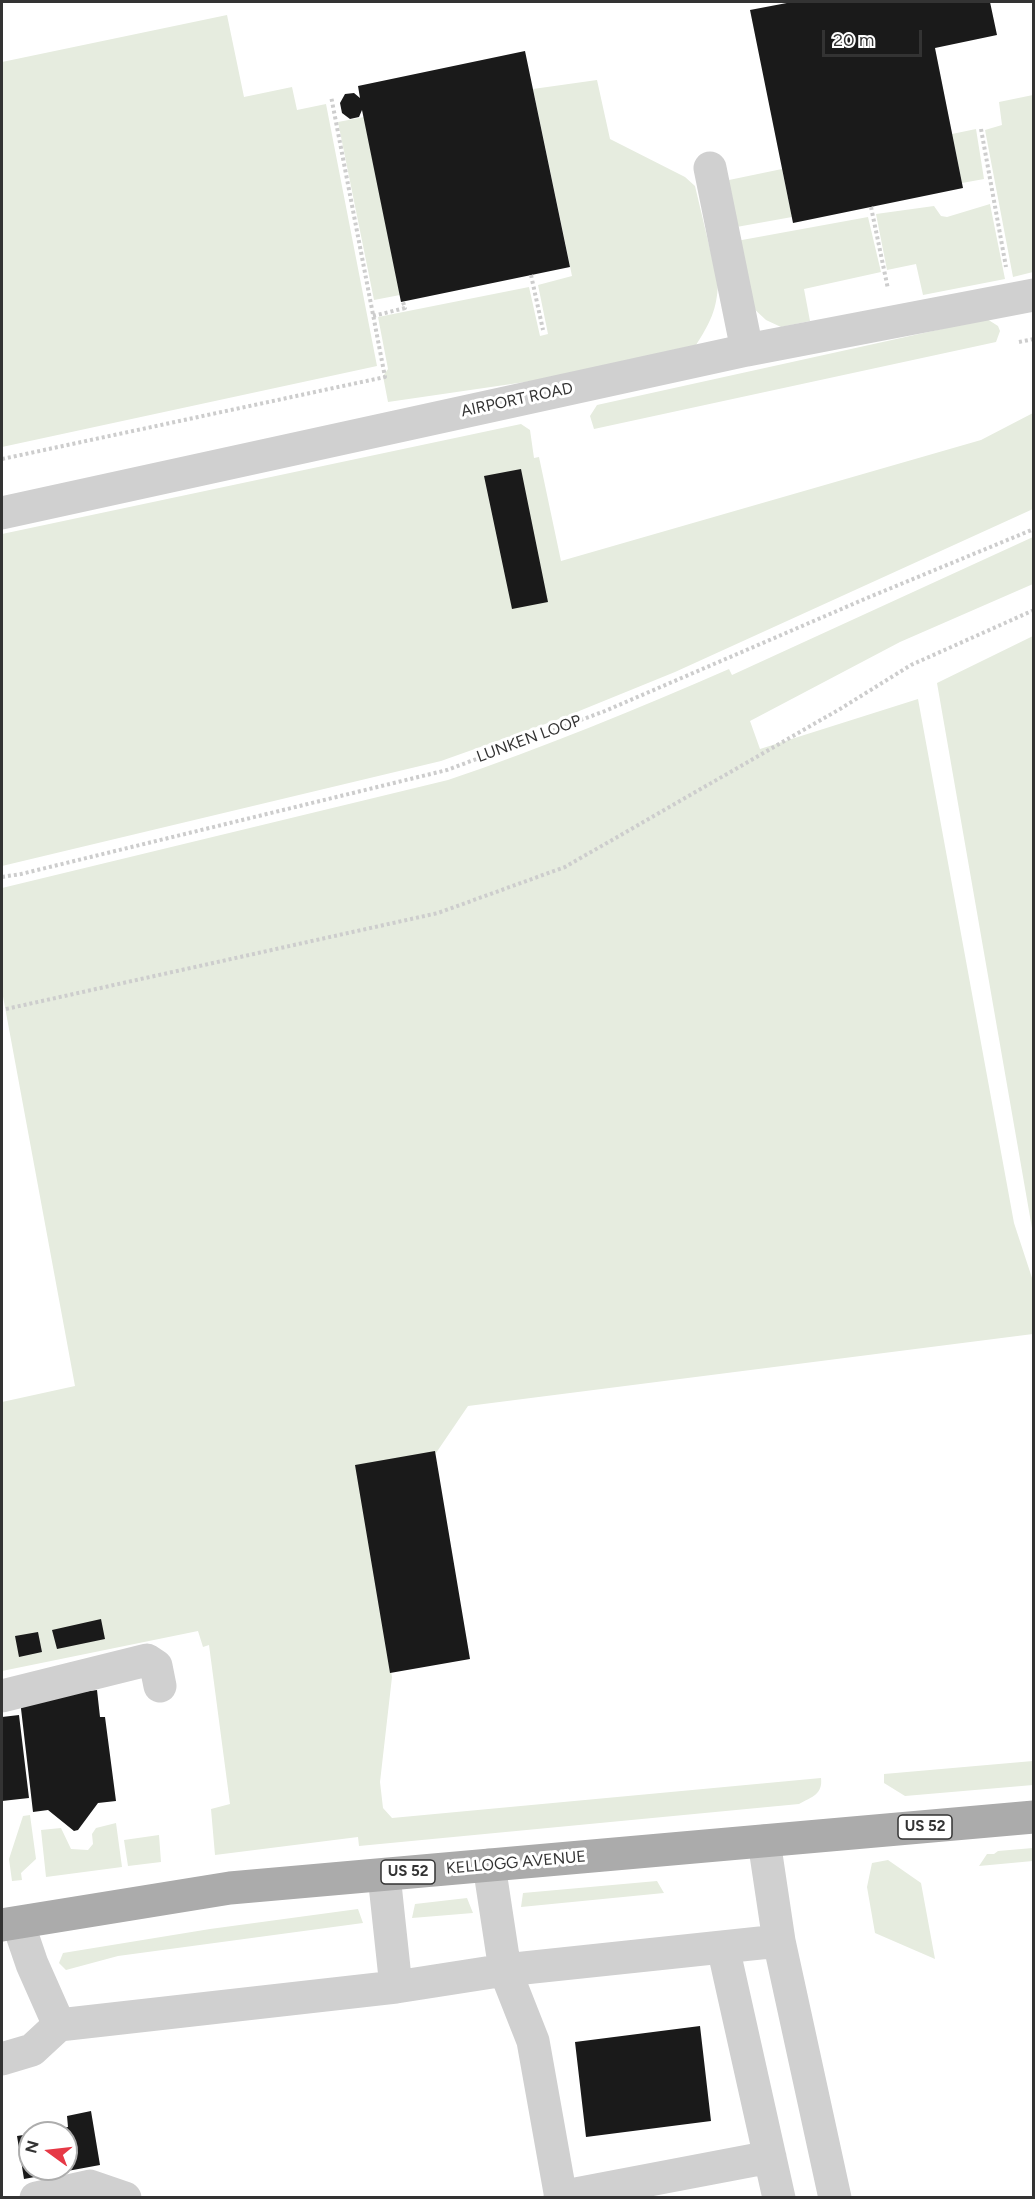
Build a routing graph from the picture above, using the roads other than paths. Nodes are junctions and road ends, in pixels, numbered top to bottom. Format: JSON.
{"nodes":[{"id":1,"x":710,"y":168,"type":"dead end"},
{"id":2,"x":1034,"y":295,"type":"edge"},
{"id":3,"x":747,"y":350,"type":"junction"},
{"id":4,"x":2,"y":513,"type":"edge"},
{"id":5,"x":160,"y":1686,"type":"dead end"},
{"id":6,"x":2,"y":1696,"type":"edge"},
{"id":7,"x":1034,"y":1817,"type":"edge"},
{"id":8,"x":764,"y":1841,"type":"junction"},
{"id":9,"x":489,"y":1865,"type":"junction"},
{"id":10,"x":384,"y":1875,"type":"junction"},
{"id":11,"x":10,"y":1924,"type":"edge"},
{"id":12,"x":779,"y":1941,"type":"junction"},
{"id":13,"x":723,"y":1947,"type":"junction"},
{"id":14,"x":505,"y":1970,"type":"junction"},
{"id":15,"x":396,"y":1987,"type":"junction"},
{"id":16,"x":59,"y":2025,"type":"junction"},
{"id":17,"x":2,"y":2059,"type":"edge"},
{"id":18,"x":770,"y":2157,"type":"junction"},
{"id":19,"x":560,"y":2197,"type":"edge"},
{"id":20,"x":36,"y":2198,"type":"edge"},
{"id":21,"x":125,"y":2198,"type":"edge"},
{"id":22,"x":779,"y":2198,"type":"edge"},
{"id":23,"x":835,"y":2198,"type":"edge"}],
"edges":[{"from":1,"to":3,"type":"lane"},
{"from":2,"to":3,"type":"lane","name":"AIRPORT ROAD"},
{"from":3,"to":4,"type":"lane","name":"AIRPORT ROAD"},
{"from":5,"to":6,"type":"lane"},
{"from":7,"to":8,"type":"main road","name":"KELLOGG AVENUE","number":"US 52"},
{"from":8,"to":9,"type":"main road","name":"KELLOGG AVENUE","number":"US 52"},
{"from":8,"to":12,"type":"lane"},
{"from":9,"to":10,"type":"main road","name":"KELLOGG AVENUE","number":"US 52"},
{"from":9,"to":14,"type":"lane"},
{"from":10,"to":11,"type":"main road","name":"KELLOGG AVENUE","number":"US 52"},
{"from":10,"to":15,"type":"lane"},
{"from":11,"to":16,"type":"lane"},
{"from":12,"to":13,"type":"lane"},
{"from":12,"to":23,"type":"lane"},
{"from":13,"to":14,"type":"lane"},
{"from":13,"to":18,"type":"lane"},
{"from":14,"to":15,"type":"lane"},
{"from":14,"to":19,"type":"lane"},
{"from":15,"to":16,"type":"lane"},
{"from":16,"to":17,"type":"lane"},
{"from":18,"to":19,"type":"lane"},
{"from":18,"to":22,"type":"lane"},
{"from":20,"to":21,"type":"lane"}]}
